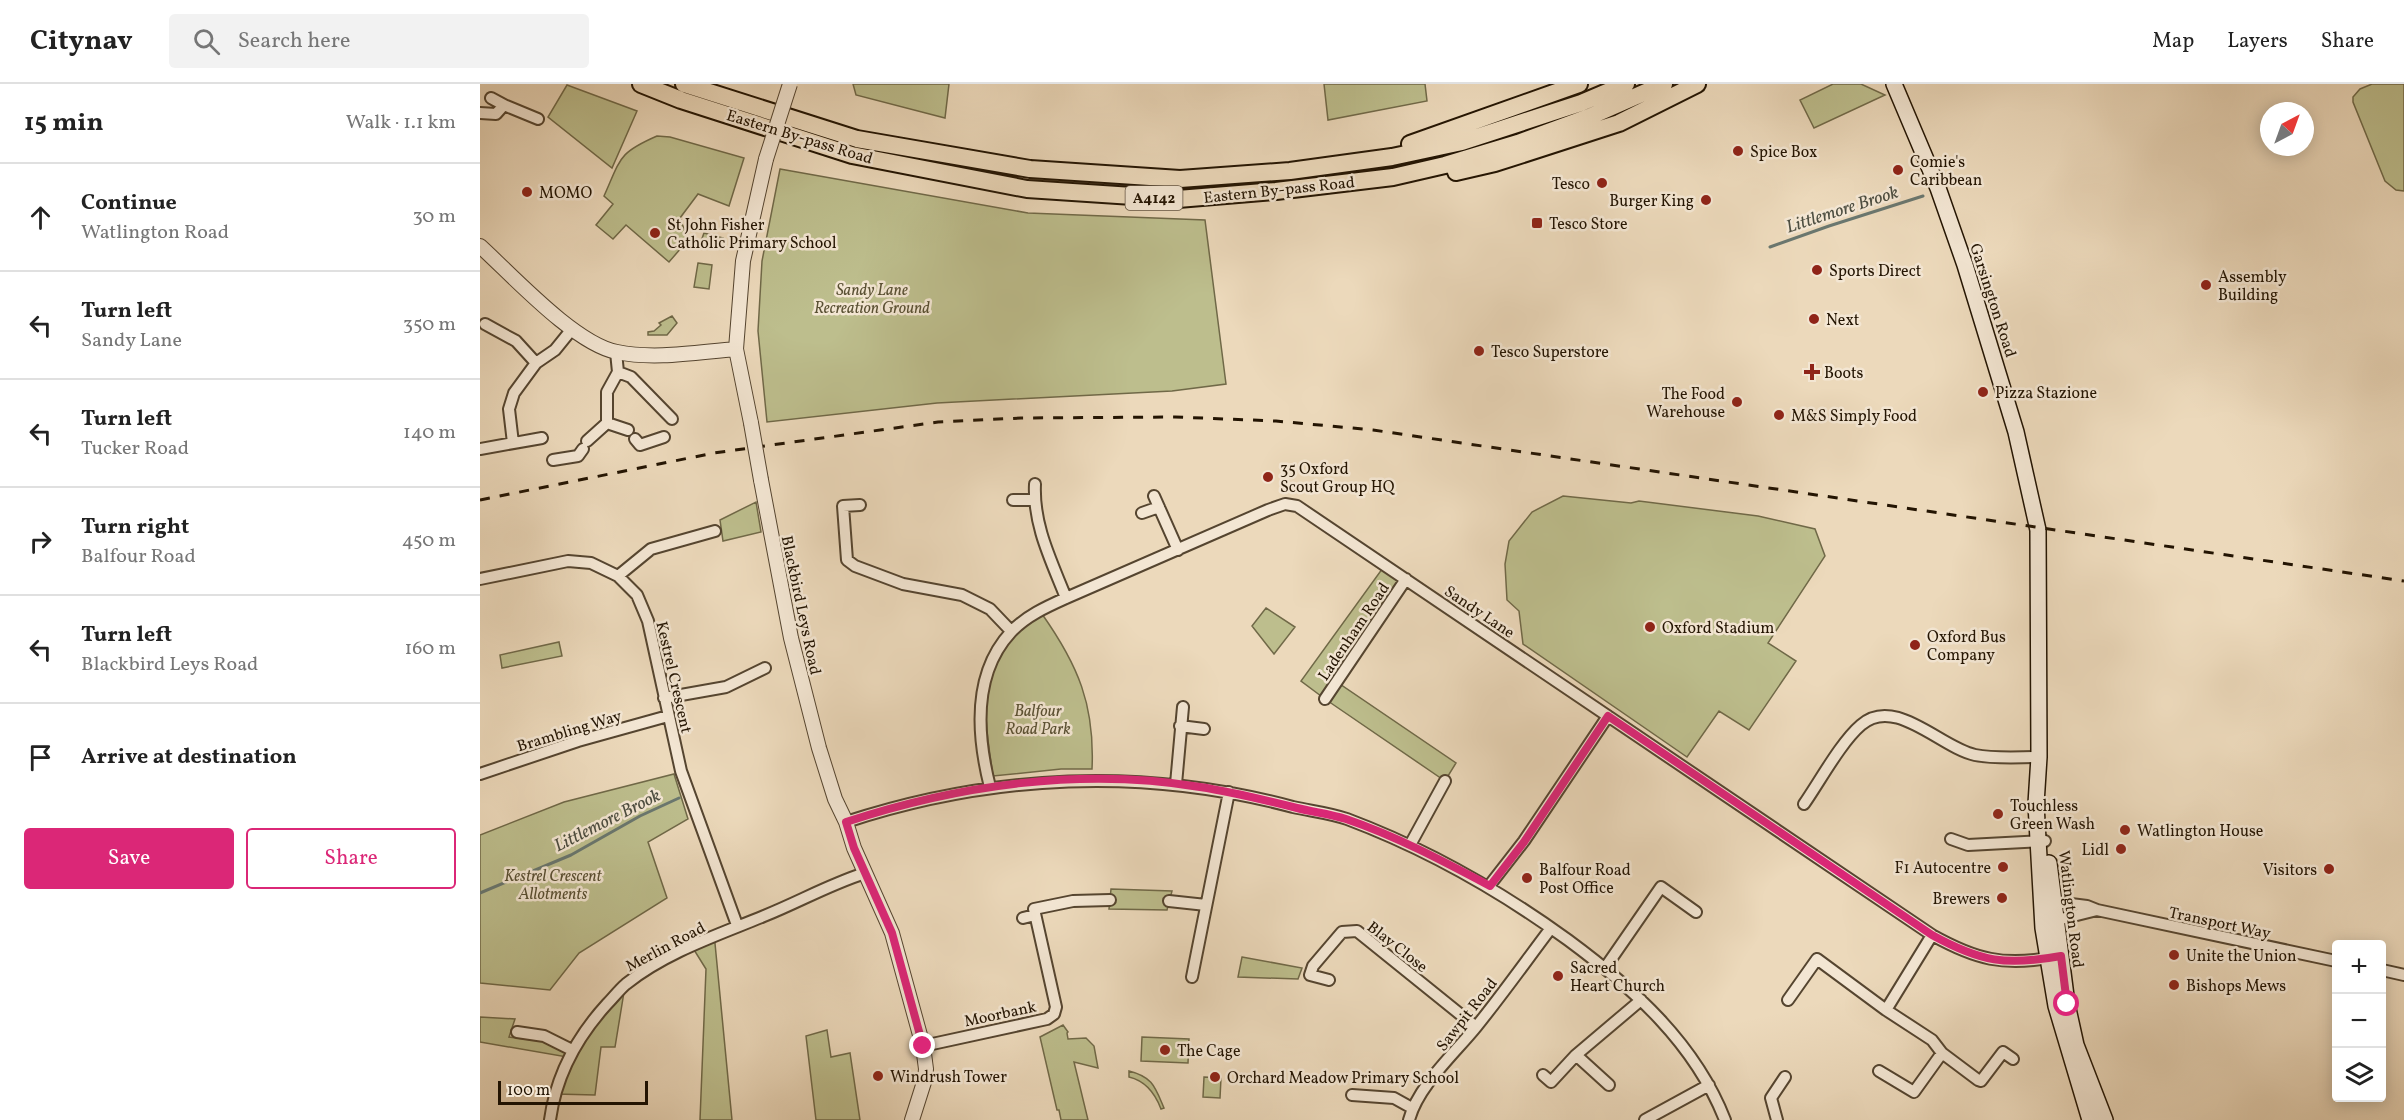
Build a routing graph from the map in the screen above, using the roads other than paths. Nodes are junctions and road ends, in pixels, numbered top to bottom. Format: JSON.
{"nodes":[{"id":1,"x":641,"y":84,"type":"edge"},
{"id":2,"x":684,"y":84,"type":"edge"},
{"id":3,"x":790,"y":84,"type":"edge"},
{"id":4,"x":1579,"y":84,"type":"edge"},
{"id":5,"x":1626,"y":84,"type":"edge"},
{"id":6,"x":1664,"y":84,"type":"edge"},
{"id":7,"x":1697,"y":84,"type":"edge"},
{"id":8,"x":1893,"y":85,"type":"edge"},
{"id":9,"x":491,"y":98,"type":"dead end"},
{"id":10,"x":504,"y":105,"type":"junction"},
{"id":11,"x":480,"y":113,"type":"edge"},
{"id":12,"x":538,"y":119,"type":"dead end"},
{"id":13,"x":1392,"y":157,"type":"junction"},
{"id":14,"x":1393,"y":177,"type":"junction"},
{"id":15,"x":480,"y":246,"type":"edge"},
{"id":16,"x":485,"y":324,"type":"dead end"},
{"id":17,"x":572,"y":329,"type":"junction"},
{"id":18,"x":736,"y":350,"type":"junction"},
{"id":19,"x":616,"y":352,"type":"junction"},
{"id":20,"x":536,"y":363,"type":"junction"},
{"id":21,"x":618,"y":372,"type":"junction"},
{"id":22,"x":672,"y":419,"type":"dead end"},
{"id":23,"x":607,"y":423,"type":"junction"},
{"id":24,"x":664,"y":437,"type":"dead end"},
{"id":25,"x":542,"y":438,"type":"dead end"},
{"id":26,"x":513,"y":443,"type":"junction"},
{"id":27,"x":480,"y":449,"type":"edge"},
{"id":28,"x":553,"y":460,"type":"dead end"},
{"id":29,"x":1035,"y":483,"type":"dead end"},
{"id":30,"x":1154,"y":496,"type":"dead end"},
{"id":31,"x":1013,"y":500,"type":"dead end"},
{"id":32,"x":1034,"y":500,"type":"junction"},
{"id":33,"x":860,"y":505,"type":"dead end"},
{"id":34,"x":1159,"y":507,"type":"junction"},
{"id":35,"x":1142,"y":513,"type":"dead end"},
{"id":36,"x":2037,"y":530,"type":"joint"},
{"id":37,"x":715,"y":531,"type":"dead end"},
{"id":38,"x":1178,"y":550,"type":"junction"},
{"id":39,"x":618,"y":576,"type":"junction"},
{"id":40,"x":480,"y":579,"type":"edge"},
{"id":41,"x":1406,"y":579,"type":"junction"},
{"id":42,"x":1066,"y":598,"type":"junction"},
{"id":43,"x":1011,"y":631,"type":"junction"},
{"id":44,"x":765,"y":668,"type":"dead end"},
{"id":45,"x":664,"y":698,"type":"junction"},
{"id":46,"x":1325,"y":699,"type":"dead end"},
{"id":47,"x":1183,"y":707,"type":"dead end"},
{"id":48,"x":668,"y":716,"type":"junction"},
{"id":49,"x":1608,"y":716,"type":"junction"},
{"id":50,"x":1180,"y":726,"type":"junction"},
{"id":51,"x":1204,"y":729,"type":"dead end"},
{"id":52,"x":2039,"y":762,"type":"junction"},
{"id":53,"x":480,"y":774,"type":"edge"},
{"id":54,"x":1445,"y":781,"type":"dead end"},
{"id":55,"x":1176,"y":784,"type":"junction"},
{"id":56,"x":990,"y":787,"type":"junction"},
{"id":57,"x":1229,"y":792,"type":"junction"},
{"id":58,"x":1804,"y":804,"type":"dead end"},
{"id":59,"x":846,"y":822,"type":"junction"},
{"id":60,"x":1951,"y":839,"type":"dead end"},
{"id":61,"x":2042,"y":841,"type":"junction"},
{"id":62,"x":1410,"y":845,"type":"junction"},
{"id":63,"x":865,"y":873,"type":"junction"},
{"id":64,"x":1490,"y":886,"type":"junction"},
{"id":65,"x":1110,"y":900,"type":"dead end"},
{"id":66,"x":1169,"y":901,"type":"dead end"},
{"id":67,"x":1206,"y":905,"type":"junction"},
{"id":68,"x":2048,"y":906,"type":"junction"},
{"id":69,"x":2097,"y":910,"type":"junction"},
{"id":70,"x":1696,"y":912,"type":"dead end"},
{"id":71,"x":1035,"y":915,"type":"junction"},
{"id":72,"x":1023,"y":918,"type":"dead end"},
{"id":73,"x":2057,"y":920,"type":"junction"},
{"id":74,"x":737,"y":925,"type":"junction"},
{"id":75,"x":1551,"y":928,"type":"junction"},
{"id":76,"x":1932,"y":935,"type":"junction"},
{"id":77,"x":2054,"y":957,"type":"junction"},
{"id":78,"x":2332,"y":960,"type":"edge"},
{"id":79,"x":1605,"y":968,"type":"junction"},
{"id":80,"x":2386,"y":971,"type":"edge"},
{"id":81,"x":2404,"y":975,"type":"edge"},
{"id":82,"x":1192,"y":977,"type":"dead end"},
{"id":83,"x":1329,"y":980,"type":"dead end"},
{"id":84,"x":1641,"y":1000,"type":"junction"},
{"id":85,"x":1788,"y":1000,"type":"dead end"},
{"id":86,"x":1886,"y":1010,"type":"junction"},
{"id":87,"x":1476,"y":1027,"type":"junction"},
{"id":88,"x":517,"y":1032,"type":"dead end"},
{"id":89,"x":923,"y":1046,"type":"junction"},
{"id":90,"x":572,"y":1050,"type":"junction"},
{"id":91,"x":1942,"y":1053,"type":"junction"},
{"id":92,"x":1576,"y":1055,"type":"junction"},
{"id":93,"x":2013,"y":1059,"type":"dead end"},
{"id":94,"x":1879,"y":1071,"type":"dead end"},
{"id":95,"x":1543,"y":1075,"type":"dead end"},
{"id":96,"x":1785,"y":1077,"type":"dead end"},
{"id":97,"x":1610,"y":1085,"type":"dead end"},
{"id":98,"x":1709,"y":1085,"type":"junction"},
{"id":99,"x":1352,"y":1095,"type":"dead end"},
{"id":100,"x":1413,"y":1108,"type":"junction"},
{"id":101,"x":550,"y":1120,"type":"edge"},
{"id":102,"x":912,"y":1120,"type":"edge"},
{"id":103,"x":1409,"y":1120,"type":"edge"},
{"id":104,"x":1645,"y":1120,"type":"edge"},
{"id":105,"x":1725,"y":1120,"type":"edge"},
{"id":106,"x":1777,"y":1120,"type":"edge"},
{"id":107,"x":2090,"y":1120,"type":"edge"},
{"id":108,"x":2105,"y":1120,"type":"edge"}],
"edges":[{"from":1,"to":14,"type":"highway","name":"Eastern By-pass Road","number":"A4142"},
{"from":2,"to":13,"type":"highway","name":"Eastern By-pass Road","number":"A4142"},
{"from":3,"to":18,"type":"street","name":"Blackbird Leys Road","bridge":true},
{"from":4,"to":13,"type":"highway"},
{"from":5,"to":13,"type":"highway","name":"Eastern By-pass Road","number":"A4142"},
{"from":6,"to":14,"type":"highway","name":"Eastern By-pass Road","number":"A4142"},
{"from":7,"to":14,"type":"highway"},
{"from":8,"to":36,"type":"main road","name":"Garsington Road"},
{"from":9,"to":10,"type":"street"},
{"from":10,"to":11,"type":"street"},
{"from":10,"to":12,"type":"street"},
{"from":15,"to":17,"type":"street"},
{"from":16,"to":20,"type":"street"},
{"from":17,"to":19,"type":"street"},
{"from":17,"to":20,"type":"street"},
{"from":18,"to":19,"type":"street"},
{"from":18,"to":59,"type":"street","name":"Blackbird Leys Road","bridge":true},
{"from":19,"to":21,"type":"street"},
{"from":20,"to":26,"type":"street"},
{"from":21,"to":22,"type":"street"},
{"from":21,"to":23,"type":"street"},
{"from":23,"to":24,"type":"street"},
{"from":23,"to":28,"type":"street"},
{"from":25,"to":26,"type":"street"},
{"from":26,"to":27,"type":"street"},
{"from":29,"to":32,"type":"street"},
{"from":30,"to":34,"type":"street"},
{"from":31,"to":32,"type":"street"},
{"from":32,"to":42,"type":"street"},
{"from":33,"to":43,"type":"street"},
{"from":34,"to":35,"type":"street"},
{"from":34,"to":38,"type":"street"},
{"from":36,"to":52,"type":"main road","name":"Watlington Road"},
{"from":37,"to":39,"type":"street"},
{"from":38,"to":41,"type":"street","name":"Sandy Lane"},
{"from":38,"to":42,"type":"street","name":"Sandy Lane"},
{"from":39,"to":40,"type":"street","name":"Kestrel Crescent"},
{"from":39,"to":45,"type":"street","name":"Kestrel Crescent"},
{"from":41,"to":46,"type":"street","name":"Ladenham Road"},
{"from":41,"to":49,"type":"street","name":"Sandy Lane"},
{"from":42,"to":43,"type":"street","name":"Sandy Lane"},
{"from":43,"to":56,"type":"street","name":"Sandy Lane"},
{"from":44,"to":45,"type":"street"},
{"from":45,"to":48,"type":"street","name":"Kestrel Crescent"},
{"from":47,"to":50,"type":"street"},
{"from":48,"to":53,"type":"street","name":"Brambling Way"},
{"from":48,"to":74,"type":"street","name":"Kestrel Crescent"},
{"from":49,"to":64,"type":"street"},
{"from":49,"to":76,"type":"street","name":"Sandy Lane"},
{"from":50,"to":51,"type":"street"},
{"from":50,"to":55,"type":"street"},
{"from":52,"to":58,"type":"street"},
{"from":52,"to":61,"type":"main road","name":"Watlington Road"},
{"from":54,"to":62,"type":"street"},
{"from":55,"to":56,"type":"street"},
{"from":55,"to":57,"type":"street"},
{"from":56,"to":59,"type":"street"},
{"from":57,"to":62,"type":"street"},
{"from":57,"to":67,"type":"street"},
{"from":59,"to":63,"type":"street","name":"Blackbird Leys Road"},
{"from":60,"to":61,"type":"street"},
{"from":61,"to":68,"type":"main road","name":"Watlington Road"},
{"from":62,"to":64,"type":"street"},
{"from":63,"to":74,"type":"street","name":"Merlin Road"},
{"from":63,"to":89,"type":"street","name":"Blackbird Leys Road"},
{"from":64,"to":75,"type":"street"},
{"from":65,"to":71,"type":"street"},
{"from":66,"to":67,"type":"street"},
{"from":67,"to":82,"type":"street"},
{"from":68,"to":69,"type":"street","name":"Transport Way"},
{"from":68,"to":73,"type":"main road","name":"Watlington Road"},
{"from":68,"to":77,"type":"main road","name":"Watlington Road"},
{"from":69,"to":73,"type":"street","name":"Transport Way"},
{"from":69,"to":78,"type":"street","name":"Transport Way"},
{"from":70,"to":79,"type":"street"},
{"from":71,"to":72,"type":"street"},
{"from":71,"to":89,"type":"street","name":"Moorbank"},
{"from":73,"to":77,"type":"main road","name":"Watlington Road"},
{"from":74,"to":90,"type":"street","name":"Merlin Road"},
{"from":75,"to":79,"type":"street"},
{"from":75,"to":87,"type":"street","name":"Sawpit Road"},
{"from":76,"to":77,"type":"street","name":"Sandy Lane"},
{"from":76,"to":86,"type":"street"},
{"from":77,"to":107,"type":"main road","name":"Watlington Road"},
{"from":77,"to":108,"type":"main road","name":"Watlington Road"},
{"from":79,"to":84,"type":"street"},
{"from":80,"to":81,"type":"street"},
{"from":83,"to":87,"type":"street","name":"Blay Close"},
{"from":84,"to":92,"type":"street"},
{"from":84,"to":98,"type":"street"},
{"from":85,"to":86,"type":"street"},
{"from":86,"to":91,"type":"street"},
{"from":87,"to":100,"type":"street","name":"Sawpit Road"},
{"from":88,"to":90,"type":"street"},
{"from":89,"to":102,"type":"street","name":"Blackbird Leys Road"},
{"from":90,"to":101,"type":"street","name":"Merlin Road"},
{"from":91,"to":93,"type":"street"},
{"from":91,"to":94,"type":"street"},
{"from":92,"to":95,"type":"street"},
{"from":92,"to":97,"type":"street"},
{"from":96,"to":106,"type":"street"},
{"from":98,"to":104,"type":"street"},
{"from":98,"to":105,"type":"street"},
{"from":99,"to":100,"type":"street"},
{"from":100,"to":103,"type":"street","name":"Sawpit Road"}]}
